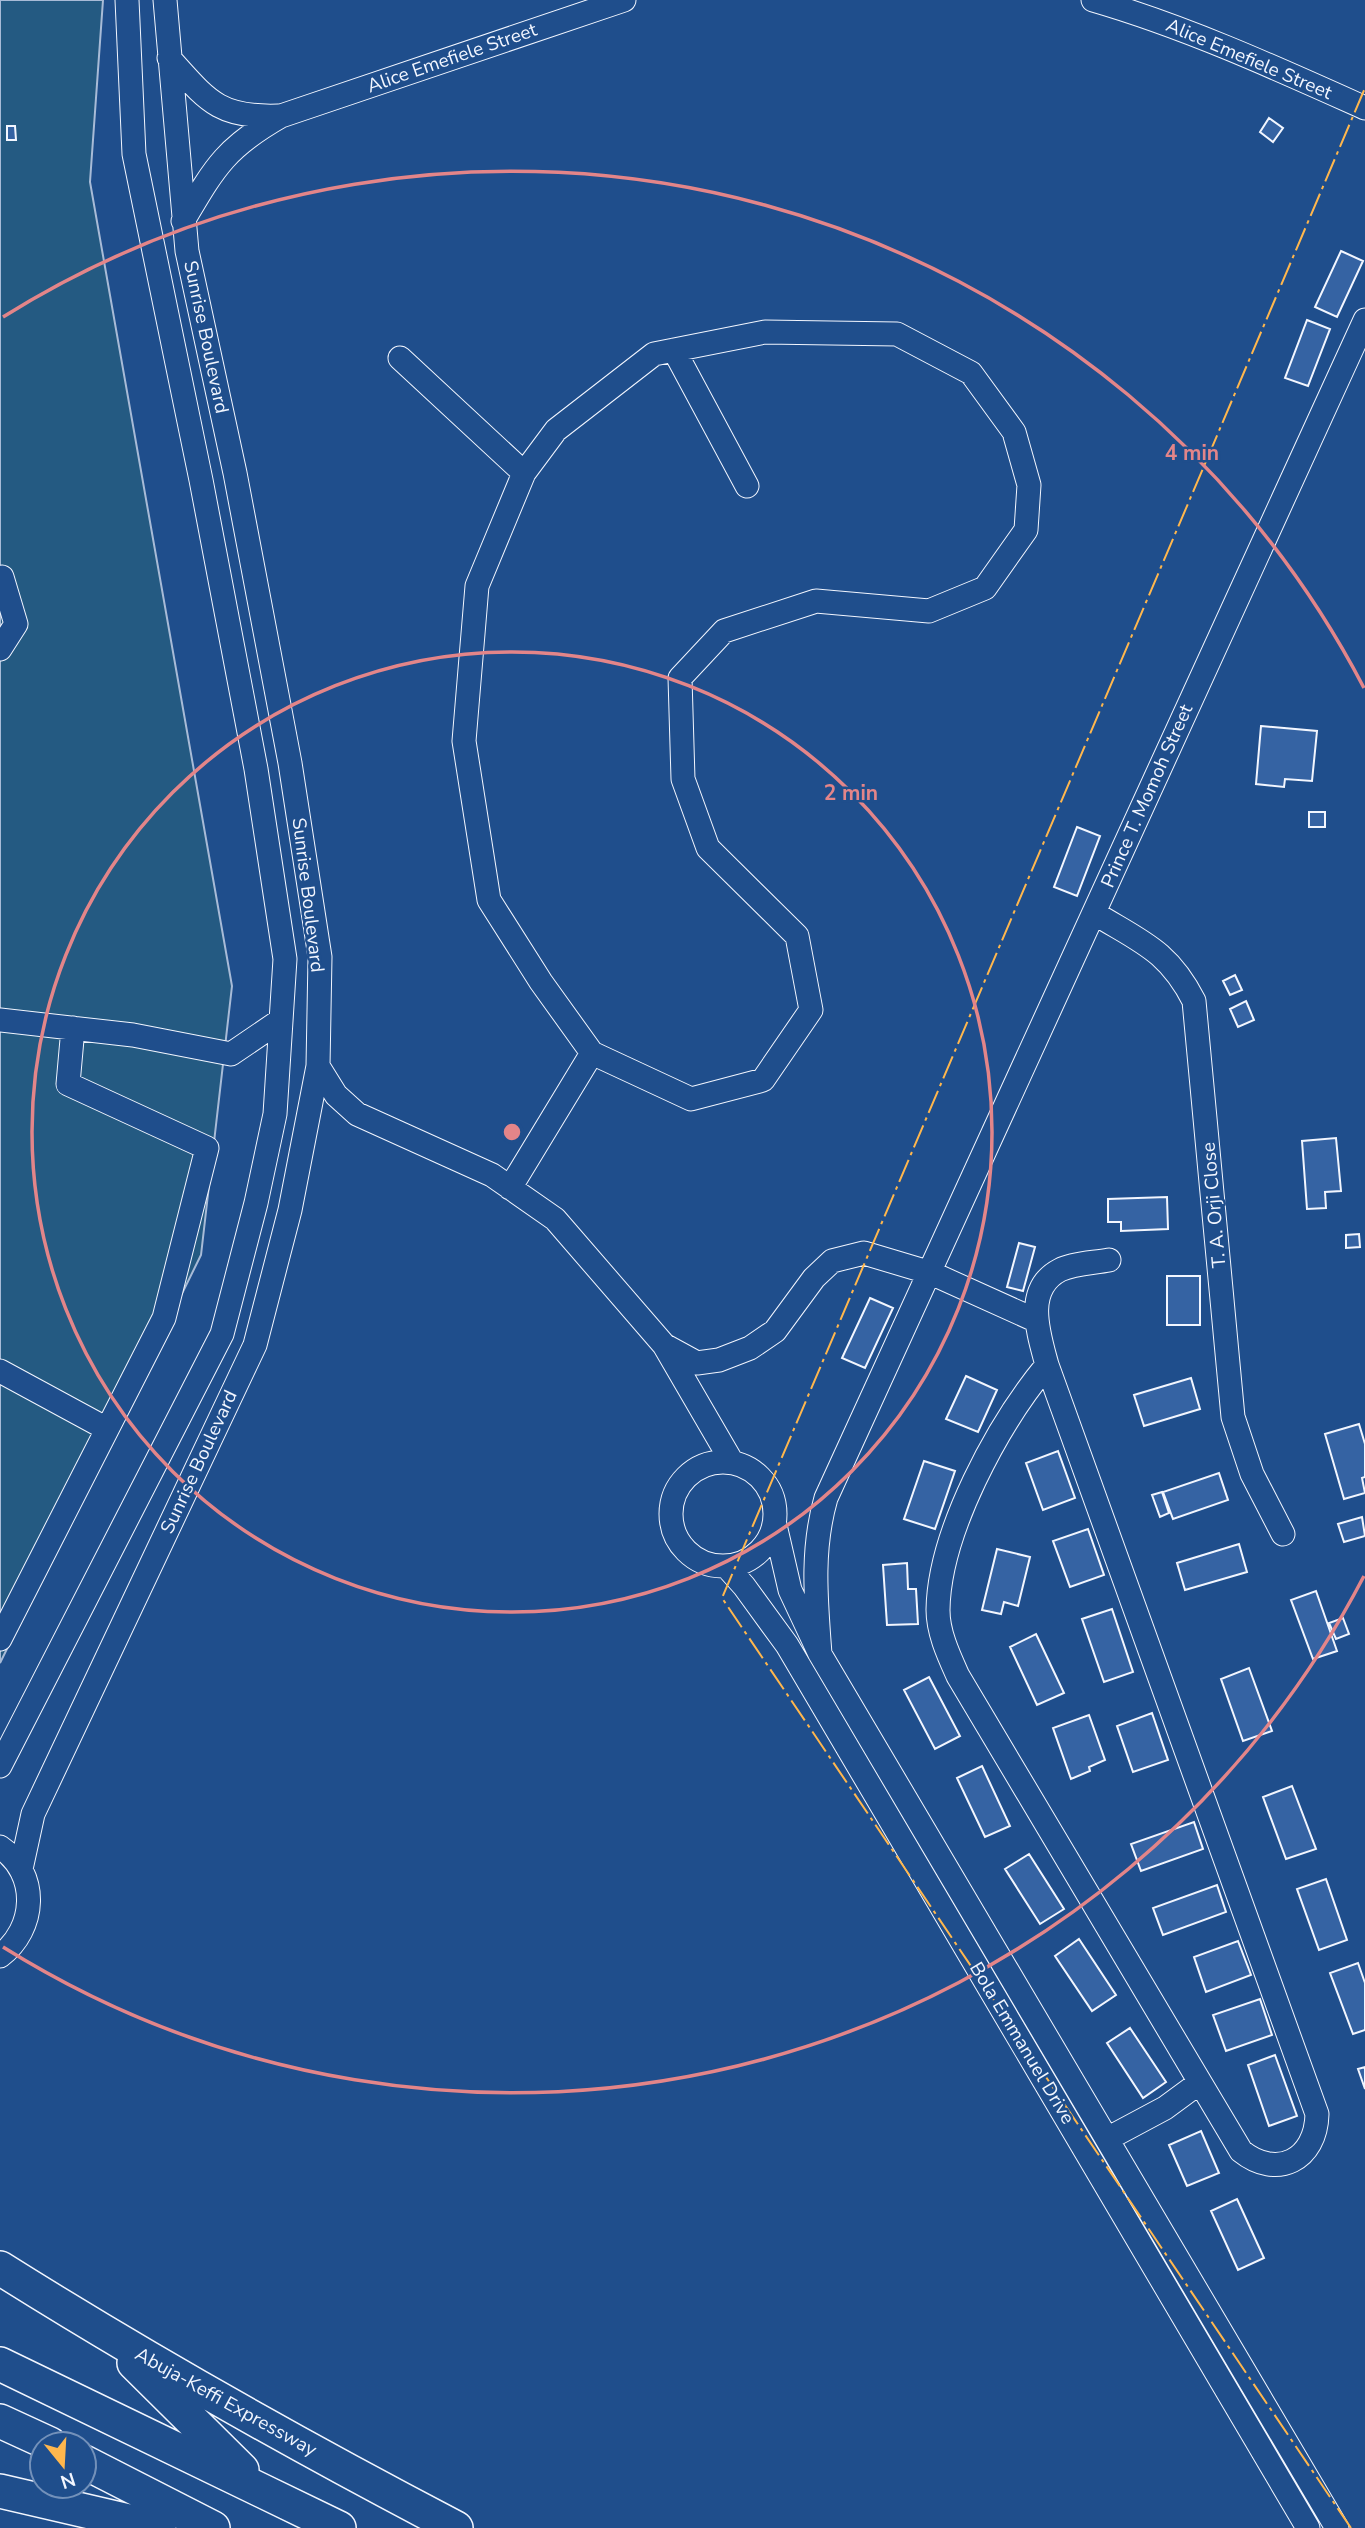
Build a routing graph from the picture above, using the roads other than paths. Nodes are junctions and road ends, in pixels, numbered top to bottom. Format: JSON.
{"nodes":[{"id":1,"x":127,"y":0,"type":"edge"},
{"id":2,"x":164,"y":0,"type":"edge"},
{"id":3,"x":624,"y":0,"type":"edge"},
{"id":4,"x":1093,"y":0,"type":"edge"},
{"id":5,"x":169,"y":58,"type":"junction"},
{"id":6,"x":1365,"y":108,"type":"edge"},
{"id":7,"x":281,"y":116,"type":"junction"},
{"id":8,"x":183,"y":221,"type":"junction"},
{"id":9,"x":1365,"y":320,"type":"edge"},
{"id":10,"x":674,"y":350,"type":"junction"},
{"id":11,"x":400,"y":358,"type":"dead end"},
{"id":12,"x":524,"y":473,"type":"junction"},
{"id":13,"x":747,"y":486,"type":"dead end"},
{"id":14,"x":2,"y":577,"type":"dead end"},
{"id":15,"x":0,"y":649,"type":"edge"},
{"id":16,"x":1094,"y":913,"type":"junction"},
{"id":17,"x":0,"y":1020,"type":"edge"},
{"id":18,"x":281,"y":1020,"type":"junction"},
{"id":19,"x":73,"y":1028,"type":"junction"},
{"id":20,"x":592,"y":1053,"type":"junction"},
{"id":21,"x":318,"y":1066,"type":"junction"},
{"id":22,"x":510,"y":1188,"type":"junction"},
{"id":23,"x":1110,"y":1261,"type":"dead end"},
{"id":24,"x":931,"y":1273,"type":"junction"},
{"id":25,"x":1035,"y":1320,"type":"junction"},
{"id":26,"x":664,"y":1345,"type":"junction"},
{"id":27,"x":1047,"y":1365,"type":"junction"},
{"id":28,"x":0,"y":1371,"type":"edge"},
{"id":29,"x":107,"y":1429,"type":"junction"},
{"id":30,"x":732,"y":1462,"type":"junction"},
{"id":31,"x":775,"y":1525,"type":"junction"},
{"id":32,"x":1283,"y":1534,"type":"dead end"},
{"id":33,"x":726,"y":1566,"type":"junction"},
{"id":34,"x":0,"y":1639,"type":"edge"},
{"id":35,"x":820,"y":1654,"type":"junction"},
{"id":36,"x":0,"y":1766,"type":"edge"},
{"id":37,"x":0,"y":1847,"type":"edge"},
{"id":38,"x":21,"y":1869,"type":"junction"},
{"id":39,"x":0,"y":1956,"type":"edge"},
{"id":40,"x":1199,"y":2083,"type":"junction"},
{"id":41,"x":1107,"y":2139,"type":"junction"},
{"id":42,"x":0,"y":2267,"type":"edge"},
{"id":43,"x":102,"y":2332,"type":"junction"},
{"id":44,"x":0,"y":2364,"type":"edge"},
{"id":45,"x":0,"y":2421,"type":"edge"},
{"id":46,"x":28,"y":2434,"type":"edge"},
{"id":47,"x":98,"y":2469,"type":"edge"},
{"id":48,"x":261,"y":2490,"type":"junction"},
{"id":49,"x":0,"y":2491,"type":"edge"},
{"id":50,"x":159,"y":2528,"type":"edge"},
{"id":51,"x":213,"y":2528,"type":"edge"},
{"id":52,"x":339,"y":2528,"type":"edge"},
{"id":53,"x":457,"y":2528,"type":"edge"},
{"id":54,"x":1308,"y":2528,"type":"edge"},
{"id":55,"x":1337,"y":2528,"type":"edge"}],
"edges":[{"from":1,"to":18,"type":"street","name":"Sunrise Boulevard"},
{"from":2,"to":5,"type":"street","name":"Sunrise Boulevard"},
{"from":3,"to":7,"type":"street","name":"Alice Emefiele Street"},
{"from":4,"to":6,"type":"street","name":"Alice Emefiele Street"},
{"from":5,"to":7,"type":"street","name":"Alice Emefiele Street"},
{"from":5,"to":8,"type":"street","name":"Sunrise Boulevard"},
{"from":7,"to":8,"type":"street","name":"Alice Emefiele Street"},
{"from":8,"to":21,"type":"street","name":"Sunrise Boulevard"},
{"from":9,"to":16,"type":"street","name":"Prince T. Momoh Street"},
{"from":10,"to":12,"type":"street"},
{"from":10,"to":13,"type":"street"},
{"from":10,"to":20,"type":"street"},
{"from":11,"to":12,"type":"street"},
{"from":12,"to":20,"type":"street"},
{"from":14,"to":15,"type":"street"},
{"from":16,"to":24,"type":"street","name":"Prince T. Momoh Street"},
{"from":16,"to":32,"type":"street","name":"T. A. Orji Close"},
{"from":17,"to":19,"type":"street"},
{"from":18,"to":19,"type":"street"},
{"from":18,"to":36,"type":"street","name":"Sunrise Boulevard"},
{"from":19,"to":29,"type":"street"},
{"from":20,"to":22,"type":"street"},
{"from":21,"to":22,"type":"street"},
{"from":21,"to":38,"type":"street","name":"Sunrise Boulevard"},
{"from":22,"to":26,"type":"street"},
{"from":23,"to":25,"type":"street"},
{"from":24,"to":25,"type":"street"},
{"from":24,"to":26,"type":"street"},
{"from":24,"to":35,"type":"street","name":"Prince T. Momoh Street"},
{"from":25,"to":27,"type":"street"},
{"from":26,"to":30,"type":"street"},
{"from":27,"to":40,"type":"street"},
{"from":27,"to":40,"type":"street"},
{"from":28,"to":29,"type":"street"},
{"from":29,"to":34,"type":"street"},
{"from":30,"to":31,"type":"street"},
{"from":30,"to":33,"type":"street"},
{"from":31,"to":33,"type":"street"},
{"from":31,"to":35,"type":"street","name":"Bola Emmanuel Drive"},
{"from":33,"to":54,"type":"street","name":"Bola Emmanuel Drive"},
{"from":35,"to":41,"type":"street","name":"Bola Emmanuel Drive"},
{"from":37,"to":38,"type":"street"},
{"from":38,"to":39,"type":"street"},
{"from":40,"to":41,"type":"street"},
{"from":41,"to":55,"type":"street","name":"Bola Emmanuel Drive"},
{"from":42,"to":43,"type":"highway","name":"Abuja-Keffi Expressway"},
{"from":43,"to":48,"type":"highway"},
{"from":43,"to":53,"type":"highway","name":"Abuja-Keffi Expressway"},
{"from":44,"to":48,"type":"highway"},
{"from":45,"to":46,"type":"highway"},
{"from":47,"to":51,"type":"highway"},
{"from":48,"to":52,"type":"highway"},
{"from":49,"to":50,"type":"highway"}]}
